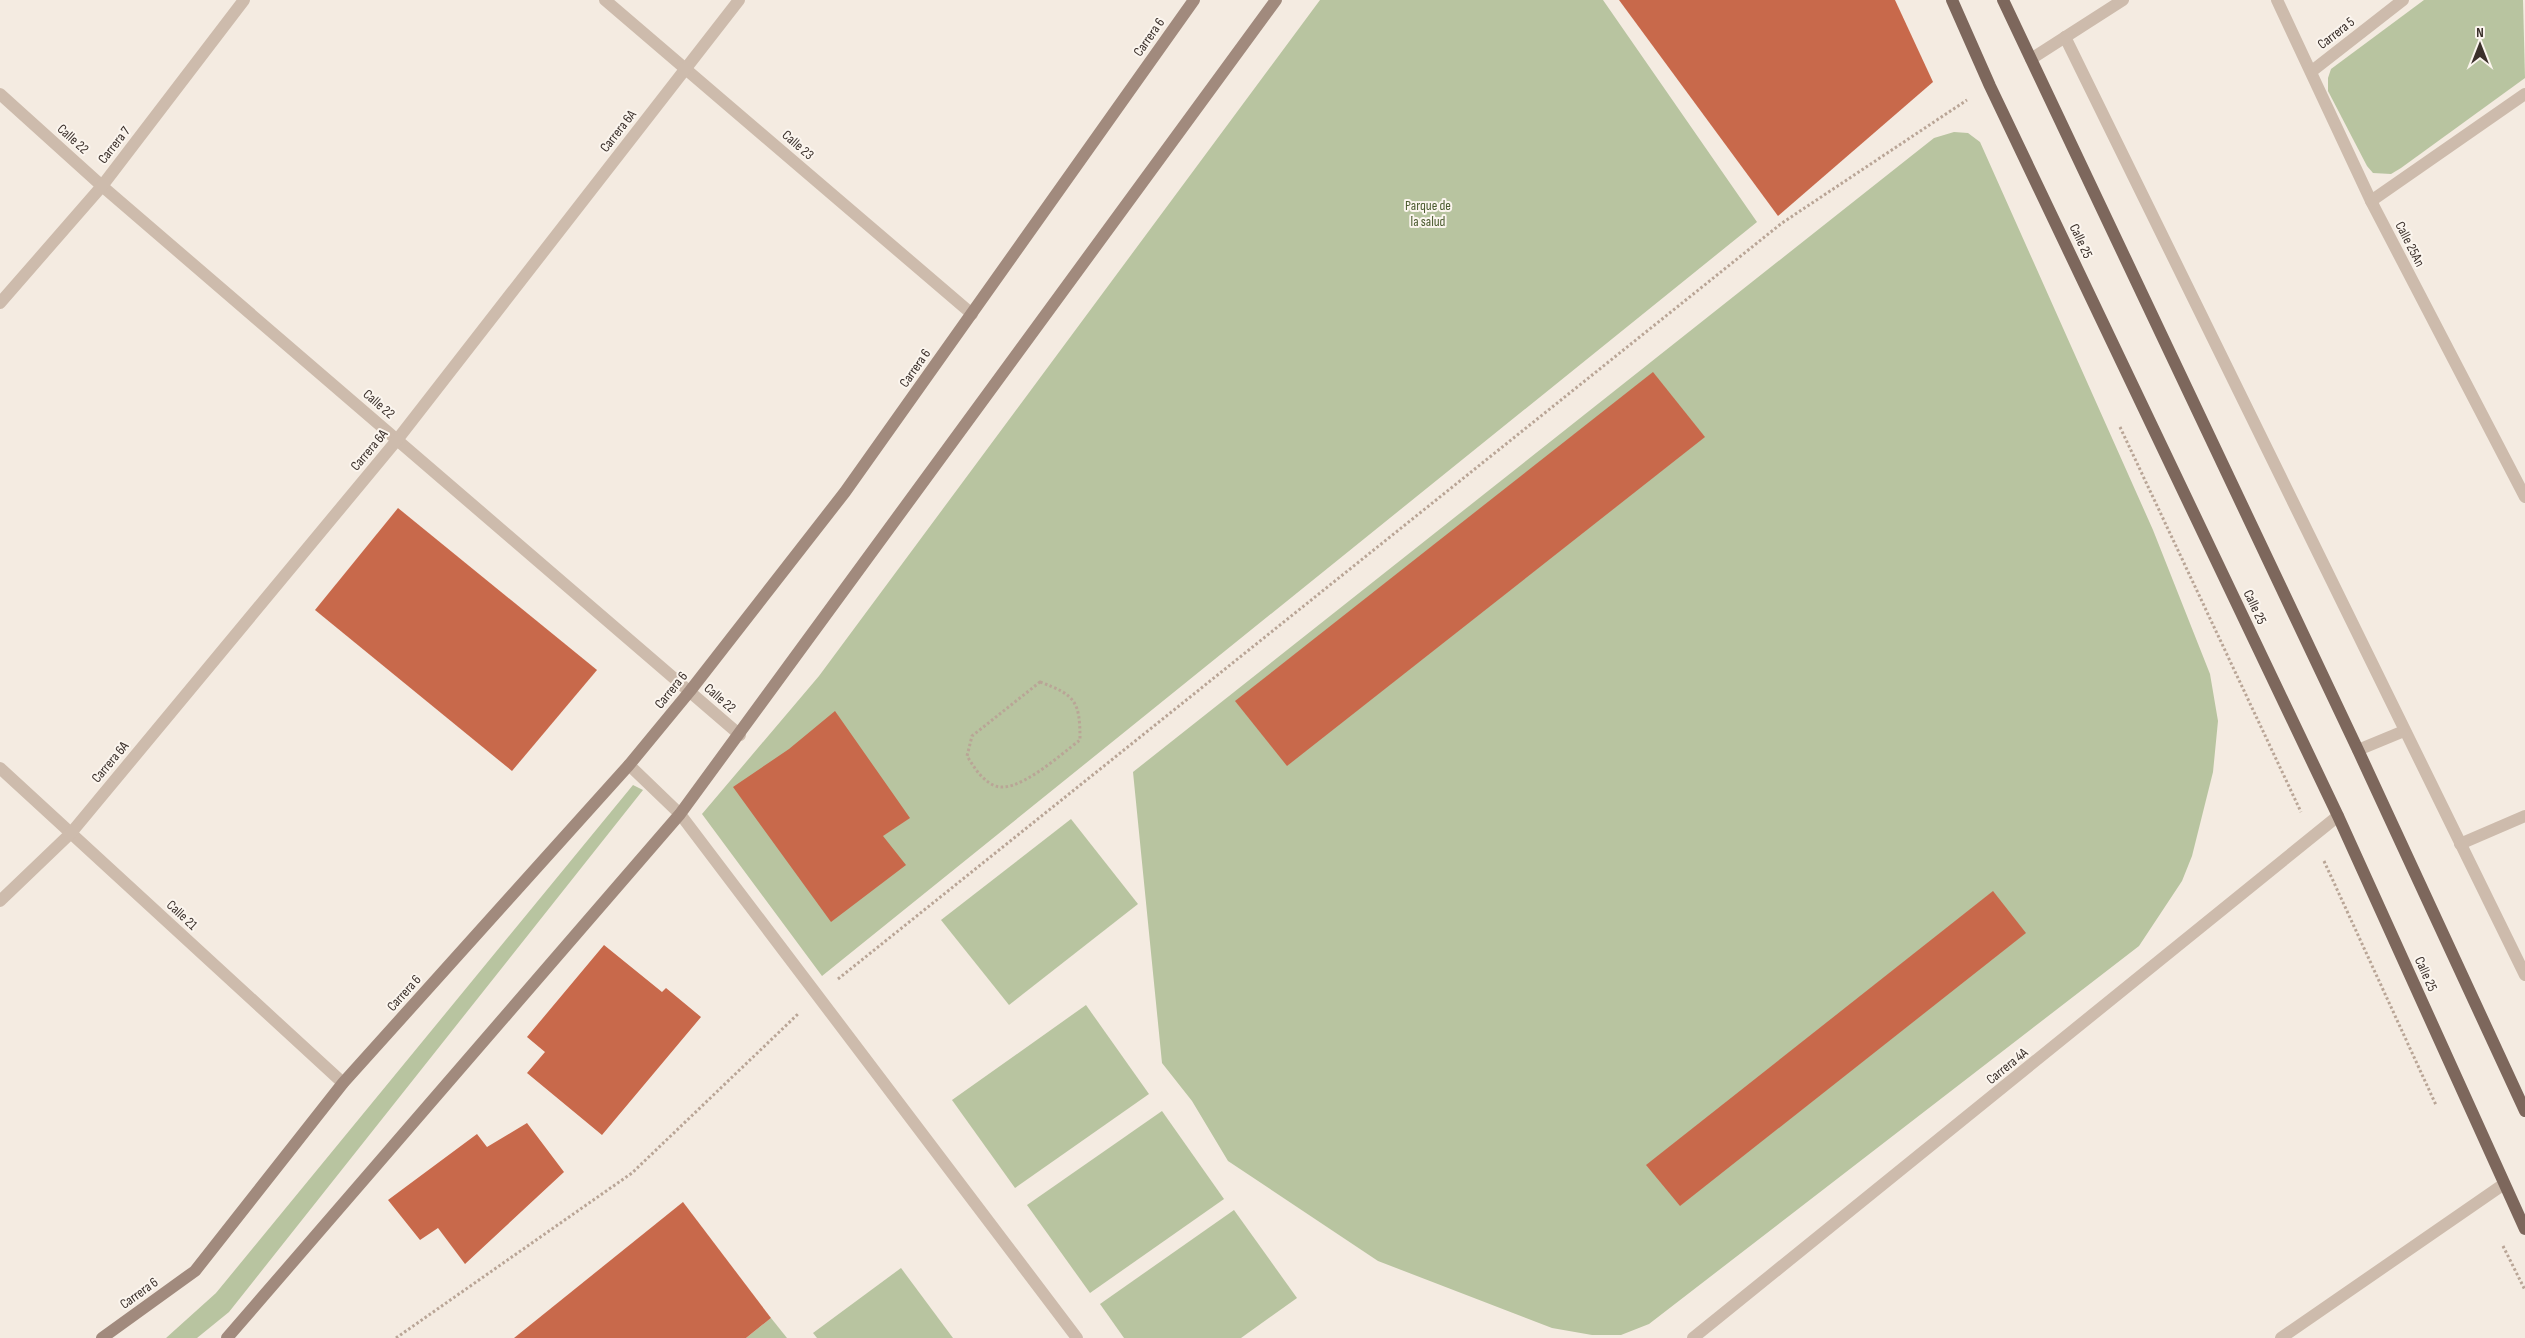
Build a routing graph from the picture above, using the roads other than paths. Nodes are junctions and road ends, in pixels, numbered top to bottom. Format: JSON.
{"nodes":[{"id":1,"x":244,"y":0,"type":"edge"},
{"id":2,"x":605,"y":0,"type":"edge"},
{"id":3,"x":739,"y":0,"type":"edge"},
{"id":4,"x":1194,"y":0,"type":"edge"},
{"id":5,"x":1276,"y":0,"type":"edge"},
{"id":6,"x":1952,"y":0,"type":"edge"},
{"id":7,"x":2003,"y":0,"type":"edge"},
{"id":8,"x":2123,"y":0,"type":"edge"},
{"id":9,"x":2277,"y":0,"type":"edge"},
{"id":10,"x":2403,"y":0,"type":"edge"},
{"id":11,"x":2065,"y":37,"type":"junction"},
{"id":12,"x":2031,"y":59,"type":"junction"},
{"id":13,"x":686,"y":69,"type":"junction"},
{"id":14,"x":2312,"y":71,"type":"junction"},
{"id":15,"x":0,"y":94,"type":"edge"},
{"id":16,"x":2525,"y":94,"type":"edge"},
{"id":17,"x":102,"y":186,"type":"junction"},
{"id":18,"x":2371,"y":201,"type":"junction"},
{"id":19,"x":0,"y":302,"type":"edge"},
{"id":20,"x":972,"y":314,"type":"junction"},
{"id":21,"x":397,"y":440,"type":"junction"},
{"id":22,"x":2525,"y":497,"type":"edge"},
{"id":23,"x":690,"y":691,"type":"junction"},
{"id":24,"x":2404,"y":731,"type":"junction"},
{"id":25,"x":740,"y":735,"type":"junction"},
{"id":26,"x":2358,"y":750,"type":"junction"},
{"id":27,"x":629,"y":765,"type":"junction"},
{"id":28,"x":0,"y":768,"type":"edge"},
{"id":29,"x":680,"y":814,"type":"junction"},
{"id":30,"x":2338,"y":816,"type":"junction"},
{"id":31,"x":2525,"y":816,"type":"edge"},
{"id":32,"x":71,"y":833,"type":"junction"},
{"id":33,"x":2460,"y":844,"type":"junction"},
{"id":34,"x":0,"y":901,"type":"edge"},
{"id":35,"x":2525,"y":975,"type":"edge"},
{"id":36,"x":343,"y":1083,"type":"junction"},
{"id":37,"x":2525,"y":1111,"type":"edge"},
{"id":38,"x":2504,"y":1184,"type":"junction"},
{"id":39,"x":2525,"y":1229,"type":"edge"},
{"id":40,"x":102,"y":1338,"type":"edge"},
{"id":41,"x":226,"y":1338,"type":"edge"},
{"id":42,"x":1077,"y":1338,"type":"edge"},
{"id":43,"x":1693,"y":1338,"type":"edge"},
{"id":44,"x":2280,"y":1338,"type":"edge"}],
"edges":[{"from":1,"to":17,"type":"street","name":"Carrera 7"},
{"from":2,"to":13,"type":"street","name":"Calle 23"},
{"from":3,"to":13,"type":"street","name":"Carrera 6A"},
{"from":4,"to":20,"type":"main road","name":"Carrera 6"},
{"from":5,"to":25,"type":"main road"},
{"from":6,"to":30,"type":"main road","name":"Calle 25"},
{"from":7,"to":12,"type":"main road"},
{"from":8,"to":11,"type":"street"},
{"from":9,"to":14,"type":"street","name":"Calle 25An"},
{"from":10,"to":14,"type":"street","name":"Carrera 5"},
{"from":11,"to":12,"type":"street"},
{"from":11,"to":24,"type":"street"},
{"from":12,"to":26,"type":"main road"},
{"from":13,"to":20,"type":"street","name":"Calle 23"},
{"from":13,"to":21,"type":"street","name":"Carrera 6A"},
{"from":14,"to":18,"type":"street","name":"Calle 25An"},
{"from":15,"to":17,"type":"street","name":"Calle 22"},
{"from":16,"to":18,"type":"street"},
{"from":17,"to":19,"type":"street","name":"Carrera 7"},
{"from":17,"to":21,"type":"street","name":"Calle 22"},
{"from":18,"to":22,"type":"street","name":"Calle 25An"},
{"from":20,"to":23,"type":"main road","name":"Carrera 6"},
{"from":21,"to":23,"type":"street","name":"Calle 22"},
{"from":21,"to":32,"type":"street","name":"Carrera 6A"},
{"from":23,"to":25,"type":"street","name":"Calle 22"},
{"from":23,"to":27,"type":"main road","name":"Carrera 6"},
{"from":24,"to":26,"type":"street"},
{"from":24,"to":33,"type":"street"},
{"from":25,"to":29,"type":"main road"},
{"from":26,"to":37,"type":"main road"},
{"from":27,"to":29,"type":"street"},
{"from":27,"to":36,"type":"main road","name":"Carrera 6"},
{"from":28,"to":32,"type":"street","name":"Calle 21"},
{"from":29,"to":41,"type":"main road"},
{"from":29,"to":42,"type":"street"},
{"from":30,"to":38,"type":"main road","name":"Calle 25"},
{"from":30,"to":43,"type":"street","name":"Carrera 4A"},
{"from":31,"to":33,"type":"street"},
{"from":32,"to":34,"type":"street","name":"Carrera 6A"},
{"from":32,"to":36,"type":"street","name":"Calle 21"},
{"from":33,"to":35,"type":"street"},
{"from":36,"to":40,"type":"main road","name":"Carrera 6"},
{"from":38,"to":39,"type":"main road","name":"Calle 25"},
{"from":38,"to":44,"type":"street"}]}
